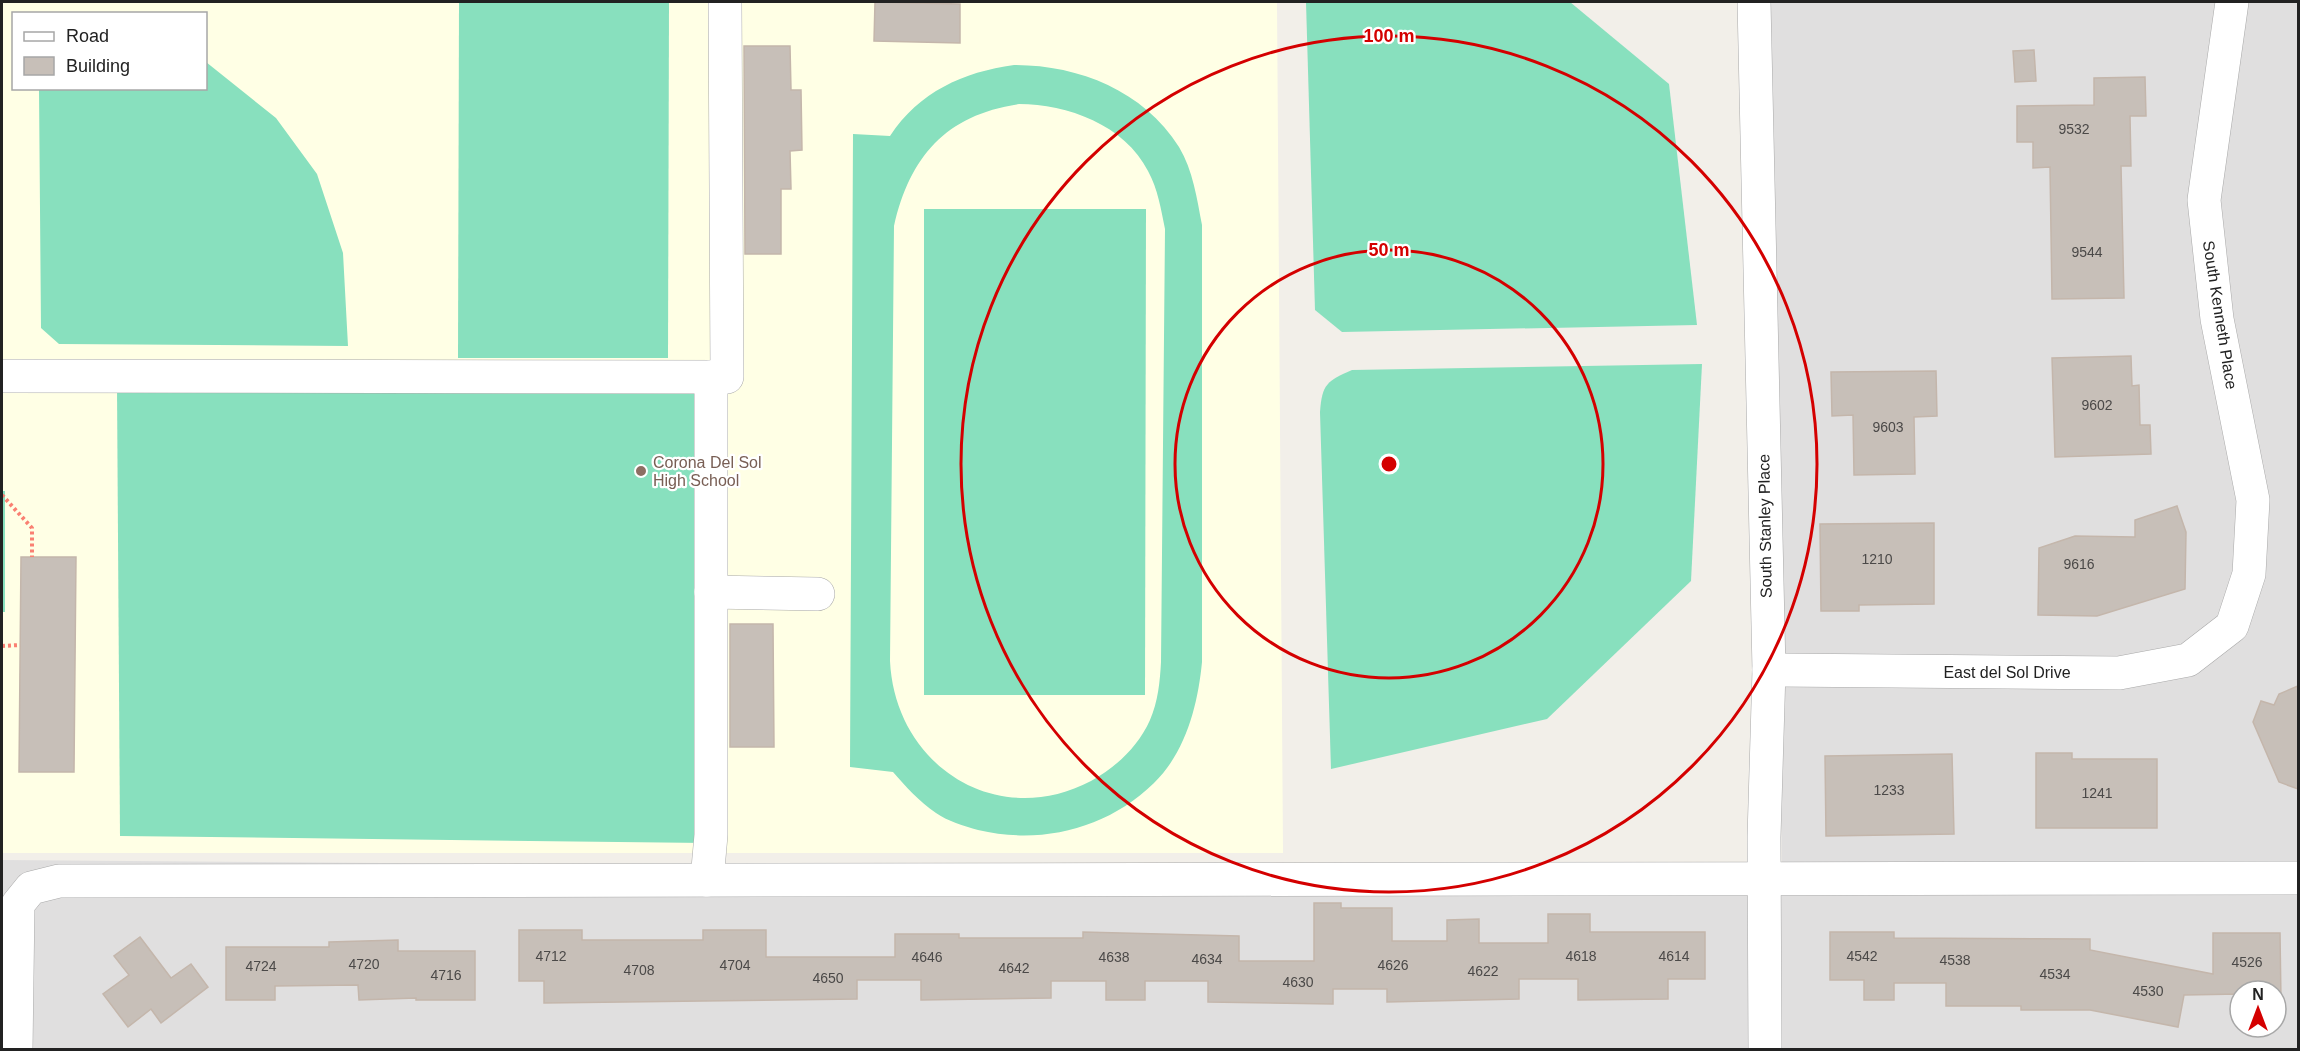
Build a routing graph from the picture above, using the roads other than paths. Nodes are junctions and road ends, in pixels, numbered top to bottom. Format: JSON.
{"nodes":[{"id":1,"x":725,"y":2,"type":"edge"},
{"id":2,"x":1754,"y":2,"type":"edge"},
{"id":3,"x":2232,"y":2,"type":"edge"},
{"id":4,"x":2,"y":376,"type":"edge"},
{"id":5,"x":711,"y":376,"type":"junction"},
{"id":6,"x":711,"y":592,"type":"junction"},
{"id":7,"x":818,"y":594,"type":"dead end"},
{"id":8,"x":2232,"y":626,"type":"joint"},
{"id":9,"x":1769,"y":670,"type":"junction"},
{"id":10,"x":2298,"y":878,"type":"edge"},
{"id":11,"x":1763,"y":879,"type":"junction"},
{"id":12,"x":707,"y":880,"type":"junction"},
{"id":13,"x":16,"y":1050,"type":"edge"},
{"id":14,"x":1765,"y":1050,"type":"edge"}],
"edges":[{"from":1,"to":5,"type":"street"},
{"from":2,"to":9,"type":"street","name":"South Stanley Place"},
{"from":3,"to":8,"type":"street","name":"South Kenneth Place"},
{"from":4,"to":5,"type":"street"},
{"from":5,"to":6,"type":"street"},
{"from":6,"to":7,"type":"street"},
{"from":6,"to":12,"type":"street"},
{"from":8,"to":9,"type":"street","name":"East del Sol Drive"},
{"from":9,"to":11,"type":"street","name":"South Stanley Place"},
{"from":10,"to":11,"type":"street"},
{"from":11,"to":12,"type":"street"},
{"from":11,"to":14,"type":"street","name":"South Stanley Place"},
{"from":12,"to":13,"type":"street"}]}
